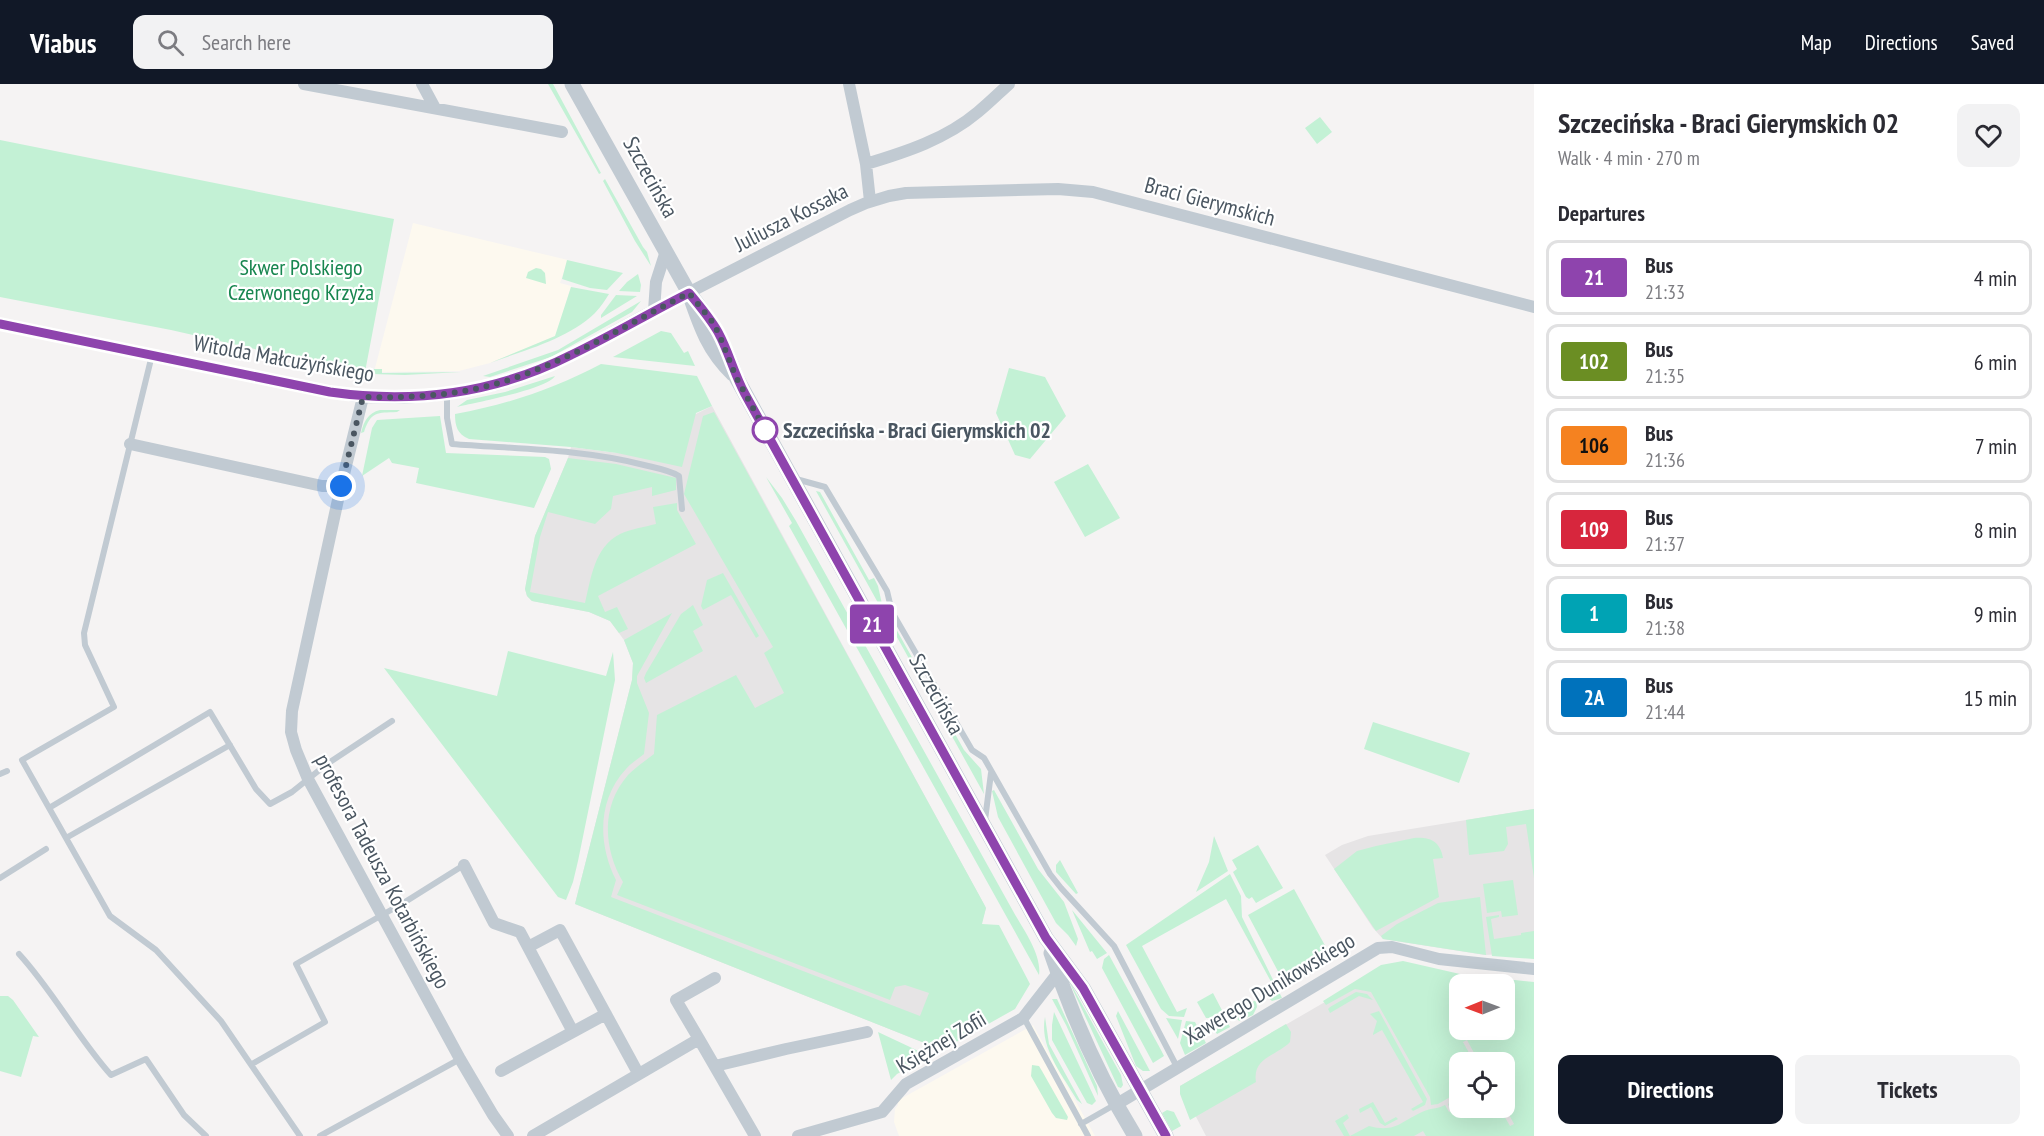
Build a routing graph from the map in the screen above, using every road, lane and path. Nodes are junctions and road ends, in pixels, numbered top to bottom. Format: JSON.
{"nodes":[{"id":1,"x":304,"y":84,"type":"edge"},
{"id":2,"x":422,"y":84,"type":"edge"},
{"id":3,"x":572,"y":84,"type":"edge"},
{"id":4,"x":849,"y":84,"type":"edge"},
{"id":5,"x":1010,"y":84,"type":"edge"},
{"id":6,"x":435,"y":108,"type":"junction"},
{"id":7,"x":562,"y":132,"type":"dead end"},
{"id":8,"x":866,"y":164,"type":"junction"},
{"id":9,"x":870,"y":201,"type":"junction"},
{"id":10,"x":666,"y":251,"type":"junction"},
{"id":11,"x":689,"y":293,"type":"junction"},
{"id":12,"x":1534,"y":307,"type":"edge"},
{"id":13,"x":654,"y":311,"type":"junction"},
{"id":14,"x":0,"y":324,"type":"edge"},
{"id":15,"x":152,"y":355,"type":"junction"},
{"id":16,"x":447,"y":394,"type":"junction"},
{"id":17,"x":363,"y":397,"type":"junction"},
{"id":18,"x":130,"y":444,"type":"junction"},
{"id":19,"x":791,"y":478,"type":"junction"},
{"id":20,"x":341,"y":486,"type":"junction"},
{"id":21,"x":682,"y":509,"type":"dead end"},
{"id":22,"x":392,"y":721,"type":"dead end"},
{"id":23,"x":230,"y":745,"type":"junction"},
{"id":24,"x":991,"y":772,"type":"junction"},
{"id":25,"x":308,"y":779,"type":"junction"},
{"id":26,"x":50,"y":808,"type":"junction"},
{"id":27,"x":984,"y":826,"type":"junction"},
{"id":28,"x":66,"y":838,"type":"junction"},
{"id":29,"x":46,"y":849,"type":"dead end"},
{"id":30,"x":464,"y":865,"type":"joint"},
{"id":31,"x":0,"y":878,"type":"edge"},
{"id":32,"x":382,"y":915,"type":"junction"},
{"id":33,"x":1046,"y":938,"type":"junction"},
{"id":34,"x":528,"y":946,"type":"junction"},
{"id":35,"x":19,"y":954,"type":"dead end"},
{"id":36,"x":1534,"y":969,"type":"edge"},
{"id":37,"x":1058,"y":973,"type":"junction"},
{"id":38,"x":715,"y":978,"type":"dead end"},
{"id":39,"x":606,"y":1014,"type":"junction"},
{"id":40,"x":1023,"y":1018,"type":"junction"},
{"id":41,"x":573,"y":1032,"type":"junction"},
{"id":42,"x":867,"y":1032,"type":"dead end"},
{"id":43,"x":699,"y":1039,"type":"junction"},
{"id":44,"x":460,"y":1059,"type":"junction"},
{"id":45,"x":252,"y":1064,"type":"junction"},
{"id":46,"x":715,"y":1066,"type":"junction"},
{"id":47,"x":1177,"y":1067,"type":"junction"},
{"id":48,"x":501,"y":1071,"type":"dead end"},
{"id":49,"x":639,"y":1073,"type":"junction"},
{"id":50,"x":1139,"y":1089,"type":"junction"},
{"id":51,"x":1117,"y":1104,"type":"junction"},
{"id":52,"x":1081,"y":1124,"type":"junction"},
{"id":53,"x":206,"y":1136,"type":"edge"},
{"id":54,"x":300,"y":1136,"type":"edge"},
{"id":55,"x":320,"y":1136,"type":"edge"},
{"id":56,"x":508,"y":1136,"type":"edge"},
{"id":57,"x":533,"y":1136,"type":"edge"},
{"id":58,"x":755,"y":1136,"type":"edge"},
{"id":59,"x":798,"y":1136,"type":"edge"},
{"id":60,"x":1088,"y":1136,"type":"edge"},
{"id":61,"x":1135,"y":1136,"type":"edge"},
{"id":62,"x":1166,"y":1136,"type":"edge"}],
"edges":[{"from":1,"to":6,"type":"street"},
{"from":2,"to":6,"type":"street"},
{"from":3,"to":10,"type":"street","name":"Szczecińska"},
{"from":4,"to":8,"type":"street","name":"Juliusza Kossaka"},
{"from":5,"to":8,"type":"street"},
{"from":6,"to":7,"type":"street"},
{"from":8,"to":9,"type":"street","name":"Juliusza Kossaka"},
{"from":9,"to":11,"type":"street","name":"Juliusza Kossaka"},
{"from":9,"to":12,"type":"street","name":"Braci Gierymskich"},
{"from":10,"to":11,"type":"street","name":"Szczecińska"},
{"from":10,"to":13,"type":"street"},
{"from":11,"to":13,"type":"street","name":"Witolda Małcużyńskiego"},
{"from":11,"to":19,"type":"street","name":"Szczecińska"},
{"from":13,"to":16,"type":"street","name":"Witolda Małcużyńskiego"},
{"from":14,"to":15,"type":"street","name":"Witolda Małcużyńskiego"},
{"from":15,"to":17,"type":"street","name":"Witolda Małcużyńskiego"},
{"from":15,"to":18,"type":"lane"},
{"from":16,"to":17,"type":"street","name":"Witolda Małcużyńskiego"},
{"from":16,"to":21,"type":"lane"},
{"from":17,"to":20,"type":"street","name":"profesora Tadeusza Kotarbińskiego"},
{"from":18,"to":20,"type":"street"},
{"from":18,"to":26,"type":"lane"},
{"from":19,"to":24,"type":"lane"},
{"from":19,"to":27,"type":"street","name":"Szczecińska"},
{"from":20,"to":25,"type":"street","name":"profesora Tadeusza Kotarbińskiego"},
{"from":22,"to":25,"type":"lane"},
{"from":23,"to":25,"type":"lane"},
{"from":23,"to":26,"type":"lane"},
{"from":23,"to":28,"type":"lane"},
{"from":24,"to":27,"type":"lane"},
{"from":24,"to":47,"type":"lane"},
{"from":25,"to":32,"type":"street","name":"profesora Tadeusza Kotarbińskiego"},
{"from":26,"to":28,"type":"lane"},
{"from":27,"to":33,"type":"street","name":"Szczecińska"},
{"from":28,"to":45,"type":"lane"},
{"from":29,"to":31,"type":"lane"},
{"from":30,"to":32,"type":"lane"},
{"from":30,"to":34,"type":"street"},
{"from":32,"to":44,"type":"street","name":"profesora Tadeusza Kotarbińskiego"},
{"from":32,"to":45,"type":"lane"},
{"from":33,"to":37,"type":"street","name":"Szczecińska"},
{"from":33,"to":50,"type":"street","name":"Szczecińska"},
{"from":34,"to":39,"type":"street"},
{"from":34,"to":41,"type":"street"},
{"from":35,"to":53,"type":"lane"},
{"from":36,"to":47,"type":"street","name":"Xawerego Dunikowskiego"},
{"from":37,"to":40,"type":"street","name":"Księżnej Zofii"},
{"from":37,"to":51,"type":"street","name":"Szczecińska"},
{"from":38,"to":43,"type":"street"},
{"from":39,"to":41,"type":"street"},
{"from":39,"to":49,"type":"street"},
{"from":40,"to":52,"type":"lane"},
{"from":40,"to":59,"type":"street","name":"Księżnej Zofii"},
{"from":41,"to":48,"type":"street"},
{"from":42,"to":46,"type":"street"},
{"from":43,"to":46,"type":"street"},
{"from":43,"to":49,"type":"street"},
{"from":44,"to":55,"type":"lane"},
{"from":44,"to":56,"type":"street","name":"profesora Tadeusza Kotarbińskiego"},
{"from":45,"to":54,"type":"lane"},
{"from":46,"to":58,"type":"street"},
{"from":47,"to":50,"type":"street","name":"Xawerego Dunikowskiego"},
{"from":49,"to":57,"type":"street"},
{"from":50,"to":51,"type":"street"},
{"from":50,"to":62,"type":"street","name":"Szczecińska"},
{"from":51,"to":52,"type":"lane"},
{"from":51,"to":61,"type":"street","name":"Szczecińska"},
{"from":52,"to":60,"type":"lane"}]}
